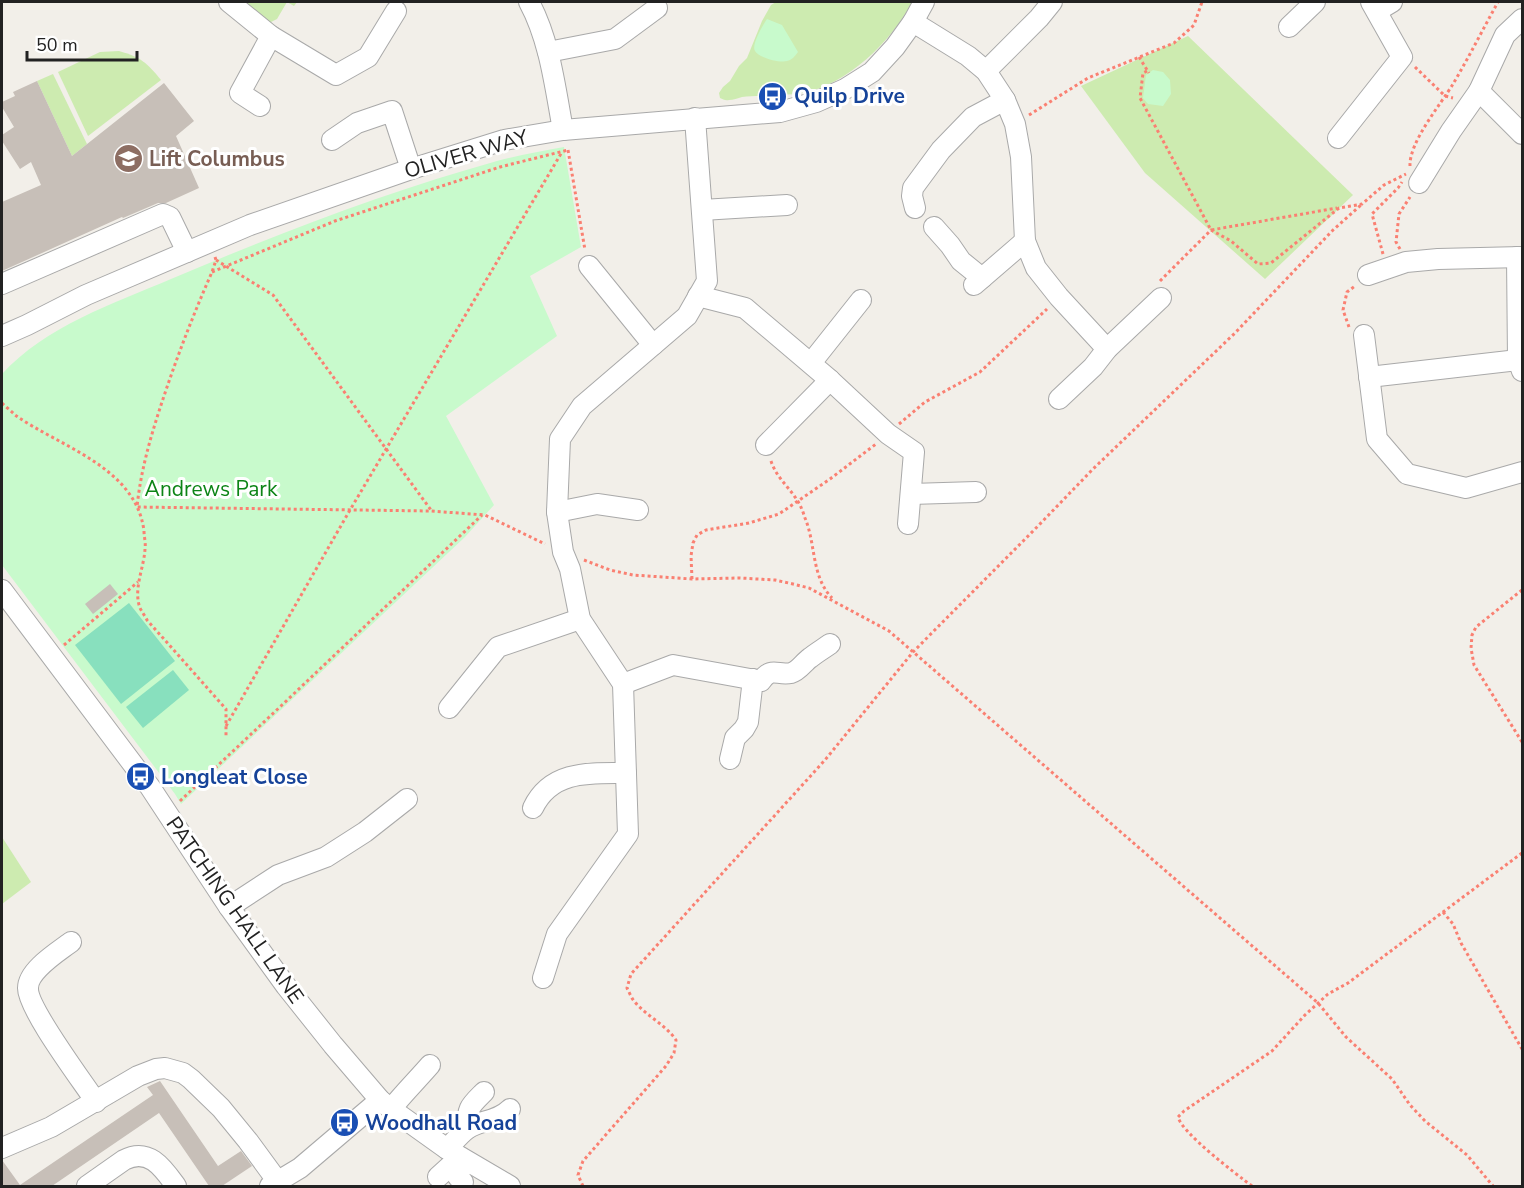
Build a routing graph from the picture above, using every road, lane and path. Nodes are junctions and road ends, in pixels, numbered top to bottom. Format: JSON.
{"nodes":[{"id":1,"x":229,"y":2,"type":"edge"},
{"id":2,"x":529,"y":2,"type":"edge"},
{"id":3,"x":924,"y":2,"type":"edge"},
{"id":4,"x":1052,"y":2,"type":"edge"},
{"id":5,"x":1202,"y":2,"type":"edge"},
{"id":6,"x":1315,"y":2,"type":"edge"},
{"id":7,"x":1498,"y":2,"type":"edge"},
{"id":8,"x":1380,"y":5,"type":"edge"},
{"id":9,"x":657,"y":8,"type":"dead end"},
{"id":10,"x":396,"y":11,"type":"dead end"},
{"id":11,"x":1522,"y":19,"type":"edge"},
{"id":12,"x":913,"y":22,"type":"junction"},
{"id":13,"x":1289,"y":27,"type":"dead end"},
{"id":14,"x":271,"y":36,"type":"junction"},
{"id":15,"x":548,"y":52,"type":"junction"},
{"id":16,"x":1139,"y":57,"type":"junction"},
{"id":17,"x":1402,"y":57,"type":"junction"},
{"id":18,"x":986,"y":71,"type":"junction"},
{"id":19,"x":1479,"y":91,"type":"junction"},
{"id":20,"x":1445,"y":96,"type":"junction"},
{"id":21,"x":1005,"y":100,"type":"junction"},
{"id":22,"x":261,"y":106,"type":"dead end"},
{"id":23,"x":695,"y":118,"type":"junction"},
{"id":24,"x":1015,"y":124,"type":"junction"},
{"id":25,"x":563,"y":130,"type":"junction"},
{"id":26,"x":1522,"y":134,"type":"edge"},
{"id":27,"x":1338,"y":138,"type":"dead end"},
{"id":28,"x":332,"y":141,"type":"dead end"},
{"id":29,"x":568,"y":150,"type":"junction"},
{"id":30,"x":562,"y":152,"type":"junction"},
{"id":31,"x":411,"y":169,"type":"junction"},
{"id":32,"x":1412,"y":174,"type":"junction"},
{"id":33,"x":1362,"y":204,"type":"junction"},
{"id":34,"x":787,"y":205,"type":"dead end"},
{"id":35,"x":915,"y":208,"type":"dead end"},
{"id":36,"x":1339,"y":208,"type":"junction"},
{"id":37,"x":702,"y":210,"type":"junction"},
{"id":38,"x":934,"y":227,"type":"dead end"},
{"id":39,"x":1212,"y":230,"type":"junction"},
{"id":40,"x":1025,"y":241,"type":"junction"},
{"id":41,"x":187,"y":252,"type":"junction"},
{"id":42,"x":1520,"y":257,"type":"edge"},
{"id":43,"x":1406,"y":262,"type":"junction"},
{"id":44,"x":226,"y":266,"type":"junction"},
{"id":45,"x":588,"y":266,"type":"joint"},
{"id":46,"x":212,"y":272,"type":"junction"},
{"id":47,"x":1368,"y":275,"type":"joint"},
{"id":48,"x":2,"y":284,"type":"edge"},
{"id":49,"x":698,"y":296,"type":"junction"},
{"id":50,"x":1059,"y":297,"type":"junction"},
{"id":51,"x":1161,"y":298,"type":"joint"},
{"id":52,"x":861,"y":300,"type":"dead end"},
{"id":53,"x":27,"y":326,"type":"junction"},
{"id":54,"x":1364,"y":334,"type":"joint"},
{"id":55,"x":2,"y":336,"type":"edge"},
{"id":56,"x":653,"y":345,"type":"junction"},
{"id":57,"x":2,"y":346,"type":"edge"},
{"id":58,"x":1107,"y":349,"type":"junction"},
{"id":59,"x":811,"y":363,"type":"junction"},
{"id":60,"x":1520,"y":366,"type":"edge"},
{"id":61,"x":1369,"y":377,"type":"junction"},
{"id":62,"x":830,"y":380,"type":"junction"},
{"id":63,"x":1059,"y":399,"type":"dead end"},
{"id":64,"x":2,"y":403,"type":"edge"},
{"id":65,"x":888,"y":434,"type":"junction"},
{"id":66,"x":766,"y":445,"type":"joint"},
{"id":67,"x":386,"y":449,"type":"junction"},
{"id":68,"x":1522,"y":472,"type":"edge"},
{"id":69,"x":976,"y":492,"type":"dead end"},
{"id":70,"x":911,"y":494,"type":"junction"},
{"id":71,"x":797,"y":501,"type":"junction"},
{"id":72,"x":137,"y":507,"type":"junction"},
{"id":73,"x":350,"y":510,"type":"junction"},
{"id":74,"x":638,"y":510,"type":"dead end"},
{"id":75,"x":431,"y":511,"type":"junction"},
{"id":76,"x":557,"y":512,"type":"junction"},
{"id":77,"x":482,"y":515,"type":"junction"},
{"id":78,"x":908,"y":524,"type":"dead end"},
{"id":79,"x":563,"y":552,"type":"junction"},
{"id":80,"x":692,"y":579,"type":"junction"},
{"id":81,"x":138,"y":582,"type":"junction"},
{"id":82,"x":2,"y":590,"type":"edge"},
{"id":83,"x":1522,"y":590,"type":"edge"},
{"id":84,"x":835,"y":602,"type":"junction"},
{"id":85,"x":580,"y":619,"type":"junction"},
{"id":86,"x":830,"y":644,"type":"dead end"},
{"id":87,"x":912,"y":652,"type":"junction"},
{"id":88,"x":51,"y":655,"type":"junction"},
{"id":89,"x":757,"y":680,"type":"junction"},
{"id":90,"x":623,"y":684,"type":"junction"},
{"id":91,"x":448,"y":708,"type":"dead end"},
{"id":92,"x":226,"y":726,"type":"junction"},
{"id":93,"x":226,"y":737,"type":"dead end"},
{"id":94,"x":1522,"y":742,"type":"edge"},
{"id":95,"x":729,"y":759,"type":"dead end"},
{"id":96,"x":626,"y":773,"type":"junction"},
{"id":97,"x":407,"y":799,"type":"dead end"},
{"id":98,"x":533,"y":808,"type":"dead end"},
{"id":99,"x":167,"y":813,"type":"junction"},
{"id":100,"x":1522,"y":853,"type":"edge"},
{"id":101,"x":229,"y":907,"type":"junction"},
{"id":102,"x":1443,"y":912,"type":"junction"},
{"id":103,"x":71,"y":942,"type":"dead end"},
{"id":104,"x":543,"y":978,"type":"dead end"},
{"id":105,"x":1318,"y":1004,"type":"junction"},
{"id":106,"x":1522,"y":1049,"type":"edge"},
{"id":107,"x":430,"y":1065,"type":"dead end"},
{"id":108,"x":484,"y":1092,"type":"dead end"},
{"id":109,"x":96,"y":1102,"type":"junction"},
{"id":110,"x":385,"y":1104,"type":"junction"},
{"id":111,"x":510,"y":1109,"type":"dead end"},
{"id":112,"x":468,"y":1128,"type":"junction"},
{"id":113,"x":2,"y":1148,"type":"edge"},
{"id":114,"x":458,"y":1156,"type":"junction"},
{"id":115,"x":438,"y":1177,"type":"dead end"},
{"id":116,"x":464,"y":1182,"type":"dead end"},
{"id":117,"x":274,"y":1184,"type":"edge"},
{"id":118,"x":87,"y":1186,"type":"edge"},
{"id":119,"x":176,"y":1186,"type":"edge"},
{"id":120,"x":510,"y":1186,"type":"edge"},
{"id":121,"x":583,"y":1186,"type":"edge"},
{"id":122,"x":1252,"y":1186,"type":"edge"},
{"id":123,"x":1492,"y":1186,"type":"edge"}],
"edges":[{"from":1,"to":14,"type":"street"},
{"from":2,"to":15,"type":"street"},
{"from":3,"to":12,"type":"street","name":"OLIVER WAY"},
{"from":4,"to":18,"type":"street"},
{"from":5,"to":16,"type":"path"},
{"from":6,"to":13,"type":"street"},
{"from":7,"to":20,"type":"path"},
{"from":8,"to":17,"type":"street"},
{"from":9,"to":15,"type":"street"},
{"from":10,"to":14,"type":"street"},
{"from":11,"to":19,"type":"street"},
{"from":12,"to":18,"type":"street"},
{"from":12,"to":23,"type":"street","name":"OLIVER WAY"},
{"from":14,"to":22,"type":"street"},
{"from":15,"to":25,"type":"street"},
{"from":16,"to":24,"type":"path"},
{"from":16,"to":39,"type":"path"},
{"from":17,"to":20,"type":"path"},
{"from":17,"to":27,"type":"street"},
{"from":18,"to":21,"type":"street"},
{"from":19,"to":26,"type":"street"},
{"from":19,"to":32,"type":"street"},
{"from":20,"to":32,"type":"path"},
{"from":21,"to":24,"type":"street"},
{"from":21,"to":35,"type":"street"},
{"from":23,"to":25,"type":"street","name":"OLIVER WAY"},
{"from":23,"to":37,"type":"street"},
{"from":24,"to":40,"type":"street"},
{"from":25,"to":29,"type":"path"},
{"from":25,"to":31,"type":"street","name":"OLIVER WAY"},
{"from":28,"to":31,"type":"street"},
{"from":29,"to":30,"type":"path"},
{"from":29,"to":45,"type":"path"},
{"from":30,"to":44,"type":"path"},
{"from":30,"to":67,"type":"path"},
{"from":31,"to":41,"type":"street","name":"OLIVER WAY"},
{"from":32,"to":33,"type":"path"},
{"from":32,"to":43,"type":"path"},
{"from":33,"to":36,"type":"path"},
{"from":33,"to":87,"type":"path"},
{"from":34,"to":37,"type":"street"},
{"from":36,"to":39,"type":"path"},
{"from":36,"to":39,"type":"path"},
{"from":37,"to":49,"type":"street"},
{"from":38,"to":40,"type":"street"},
{"from":39,"to":51,"type":"path"},
{"from":40,"to":50,"type":"street"},
{"from":41,"to":48,"type":"street"},
{"from":41,"to":53,"type":"street","name":"OLIVER WAY"},
{"from":42,"to":43,"type":"street"},
{"from":42,"to":60,"type":"street"},
{"from":43,"to":47,"type":"street"},
{"from":44,"to":46,"type":"path"},
{"from":44,"to":46,"type":"path"},
{"from":44,"to":67,"type":"path"},
{"from":45,"to":56,"type":"street"},
{"from":46,"to":72,"type":"path"},
{"from":47,"to":54,"type":"path"},
{"from":49,"to":56,"type":"street"},
{"from":49,"to":59,"type":"street"},
{"from":50,"to":58,"type":"street"},
{"from":50,"to":65,"type":"path"},
{"from":51,"to":58,"type":"street"},
{"from":52,"to":59,"type":"street"},
{"from":53,"to":55,"type":"street","name":"OLIVER WAY"},
{"from":53,"to":57,"type":"street","name":"OLIVER WAY"},
{"from":54,"to":61,"type":"street"},
{"from":56,"to":76,"type":"street"},
{"from":58,"to":63,"type":"street"},
{"from":59,"to":62,"type":"street"},
{"from":60,"to":61,"type":"street"},
{"from":61,"to":68,"type":"street"},
{"from":62,"to":65,"type":"street"},
{"from":62,"to":66,"type":"street"},
{"from":64,"to":72,"type":"path"},
{"from":65,"to":70,"type":"street"},
{"from":65,"to":71,"type":"path"},
{"from":66,"to":71,"type":"path"},
{"from":67,"to":73,"type":"path"},
{"from":67,"to":75,"type":"path"},
{"from":69,"to":70,"type":"street"},
{"from":70,"to":78,"type":"street"},
{"from":71,"to":80,"type":"path"},
{"from":71,"to":84,"type":"path"},
{"from":72,"to":73,"type":"path"},
{"from":72,"to":81,"type":"path"},
{"from":73,"to":75,"type":"path"},
{"from":73,"to":92,"type":"path"},
{"from":74,"to":76,"type":"street"},
{"from":75,"to":77,"type":"path"},
{"from":76,"to":79,"type":"street"},
{"from":77,"to":79,"type":"path"},
{"from":77,"to":99,"type":"path"},
{"from":79,"to":80,"type":"path"},
{"from":79,"to":85,"type":"street"},
{"from":80,"to":84,"type":"path"},
{"from":81,"to":88,"type":"path"},
{"from":81,"to":92,"type":"path"},
{"from":82,"to":88,"type":"street","name":"PATCHING HALL LANE"},
{"from":83,"to":94,"type":"path"},
{"from":84,"to":87,"type":"path"},
{"from":85,"to":90,"type":"street"},
{"from":85,"to":91,"type":"street"},
{"from":86,"to":89,"type":"street"},
{"from":87,"to":105,"type":"path"},
{"from":87,"to":121,"type":"path"},
{"from":88,"to":99,"type":"street","name":"PATCHING HALL LANE"},
{"from":89,"to":90,"type":"street"},
{"from":89,"to":95,"type":"street"},
{"from":90,"to":96,"type":"street"},
{"from":92,"to":93,"type":"path"},
{"from":96,"to":98,"type":"street"},
{"from":96,"to":104,"type":"street"},
{"from":97,"to":101,"type":"street"},
{"from":99,"to":101,"type":"street","name":"PATCHING HALL LANE"},
{"from":100,"to":102,"type":"path"},
{"from":101,"to":110,"type":"street","name":"PATCHING HALL LANE"},
{"from":102,"to":105,"type":"path"},
{"from":102,"to":106,"type":"path"},
{"from":103,"to":109,"type":"street"},
{"from":105,"to":122,"type":"path"},
{"from":105,"to":123,"type":"path"},
{"from":107,"to":110,"type":"street"},
{"from":108,"to":112,"type":"street"},
{"from":109,"to":113,"type":"street"},
{"from":109,"to":117,"type":"street"},
{"from":110,"to":114,"type":"street","name":"PATCHING HALL LANE"},
{"from":110,"to":117,"type":"street"},
{"from":111,"to":112,"type":"street"},
{"from":112,"to":114,"type":"street"},
{"from":114,"to":115,"type":"street"},
{"from":114,"to":116,"type":"street"},
{"from":114,"to":120,"type":"street","name":"PATCHING HALL LANE"},
{"from":118,"to":119,"type":"street"}]}
